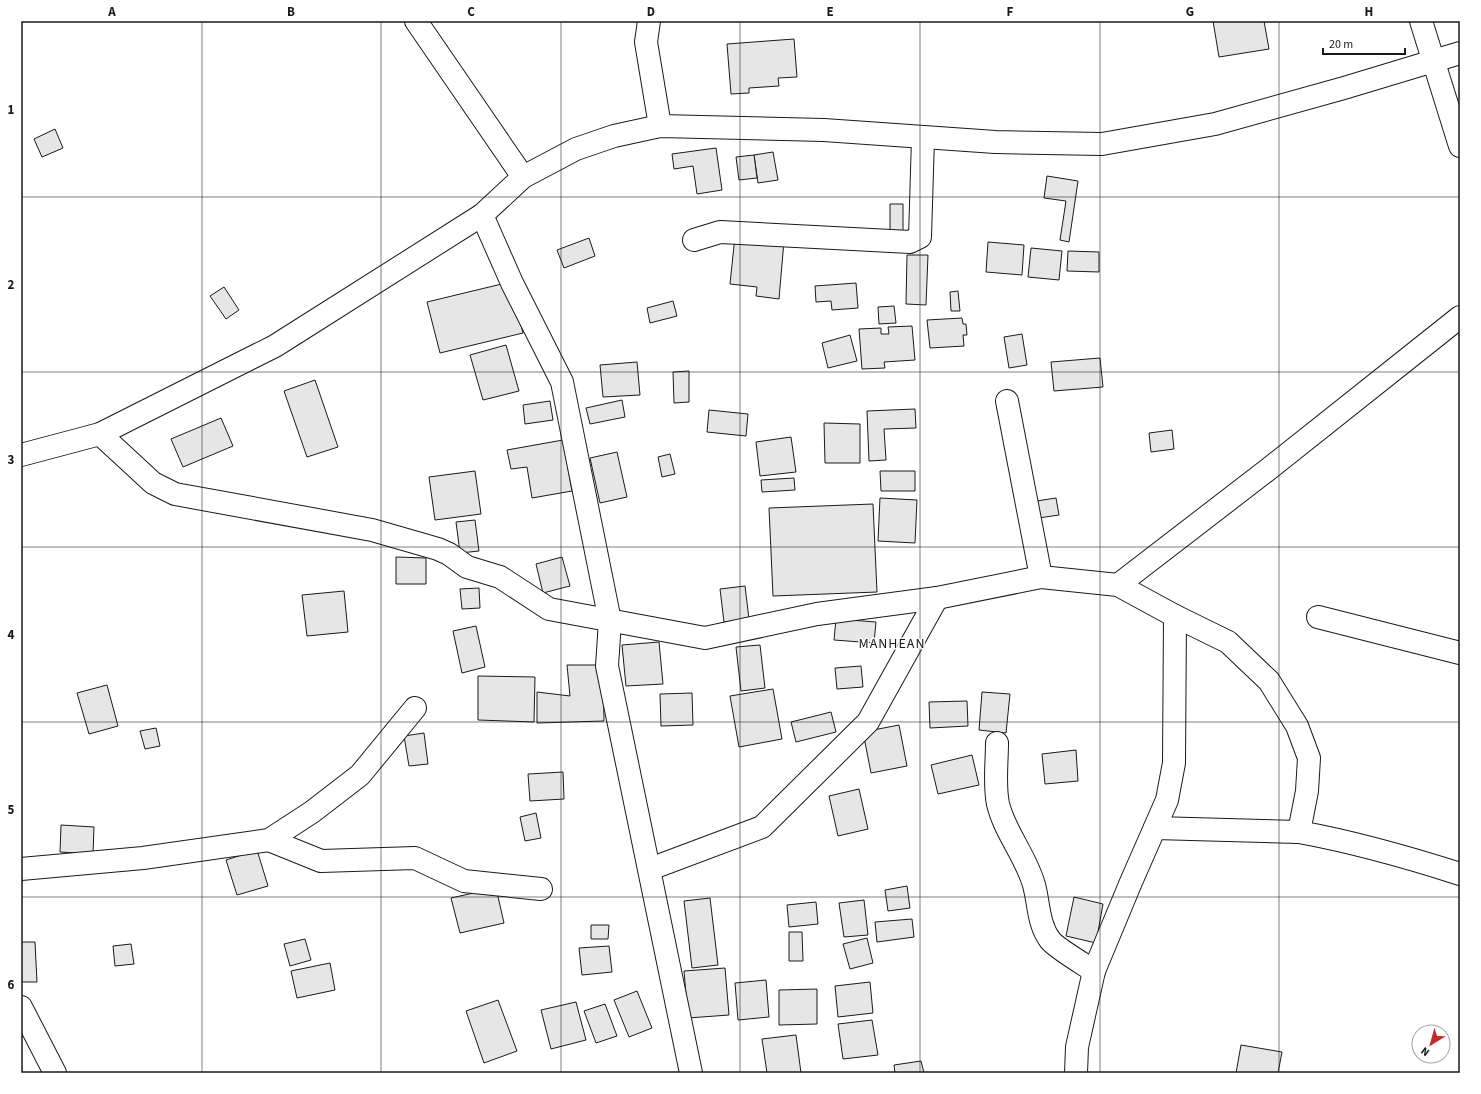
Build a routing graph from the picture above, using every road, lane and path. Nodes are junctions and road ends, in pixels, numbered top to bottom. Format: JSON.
{"nodes":[{"id":1,"x":416,"y":21,"type":"edge"},
{"id":2,"x":649,"y":21,"type":"edge"},
{"id":3,"x":1421,"y":21,"type":"edge"},
{"id":4,"x":1460,"y":53,"type":"edge"},
{"id":5,"x":1434,"y":60,"type":"junction"},
{"id":6,"x":660,"y":126,"type":"junction"},
{"id":7,"x":923,"y":138,"type":"junction"},
{"id":8,"x":1460,"y":146,"type":"edge"},
{"id":9,"x":523,"y":178,"type":"junction"},
{"id":10,"x":482,"y":215,"type":"junction"},
{"id":11,"x":694,"y":240,"type":"dead end"},
{"id":12,"x":1460,"y":317,"type":"edge"},
{"id":13,"x":1007,"y":401,"type":"dead end"},
{"id":14,"x":100,"y":434,"type":"junction"},
{"id":15,"x":21,"y":455,"type":"edge"},
{"id":16,"x":1041,"y":577,"type":"junction"},
{"id":17,"x":1118,"y":584,"type":"junction"},
{"id":18,"x":937,"y":598,"type":"junction"},
{"id":19,"x":1175,"y":616,"type":"junction"},
{"id":20,"x":1318,"y":617,"type":"dead end"},
{"id":21,"x":610,"y":621,"type":"junction"},
{"id":22,"x":1460,"y":653,"type":"edge"},
{"id":23,"x":414,"y":708,"type":"dead end"},
{"id":24,"x":997,"y":743,"type":"dead end"},
{"id":25,"x":1155,"y":828,"type":"junction"},
{"id":26,"x":1299,"y":832,"type":"junction"},
{"id":27,"x":269,"y":840,"type":"junction"},
{"id":28,"x":21,"y":869,"type":"edge"},
{"id":29,"x":650,"y":869,"type":"junction"},
{"id":30,"x":1460,"y":874,"type":"edge"},
{"id":31,"x":541,"y":889,"type":"dead end"},
{"id":32,"x":1094,"y":971,"type":"junction"},
{"id":33,"x":21,"y":1007,"type":"edge"},
{"id":34,"x":55,"y":1073,"type":"edge"},
{"id":35,"x":692,"y":1073,"type":"edge"},
{"id":36,"x":1076,"y":1073,"type":"edge"}],
"edges":[{"from":1,"to":9,"type":"street"},
{"from":2,"to":6,"type":"street"},
{"from":3,"to":5,"type":"street"},
{"from":4,"to":5,"type":"street"},
{"from":5,"to":7,"type":"street"},
{"from":5,"to":8,"type":"street"},
{"from":6,"to":7,"type":"street"},
{"from":6,"to":9,"type":"street"},
{"from":7,"to":11,"type":"street"},
{"from":9,"to":10,"type":"street"},
{"from":10,"to":14,"type":"street"},
{"from":10,"to":21,"type":"street"},
{"from":12,"to":17,"type":"street"},
{"from":13,"to":16,"type":"street"},
{"from":14,"to":15,"type":"street"},
{"from":14,"to":21,"type":"street"},
{"from":16,"to":17,"type":"street"},
{"from":16,"to":18,"type":"street"},
{"from":17,"to":19,"type":"street"},
{"from":18,"to":21,"type":"street"},
{"from":18,"to":29,"type":"street"},
{"from":19,"to":25,"type":"street"},
{"from":19,"to":26,"type":"street"},
{"from":20,"to":22,"type":"street"},
{"from":21,"to":29,"type":"street"},
{"from":23,"to":27,"type":"street"},
{"from":24,"to":32,"type":"street"},
{"from":25,"to":26,"type":"street"},
{"from":25,"to":32,"type":"street"},
{"from":26,"to":30,"type":"street"},
{"from":27,"to":28,"type":"street"},
{"from":27,"to":31,"type":"street"},
{"from":29,"to":35,"type":"street"},
{"from":32,"to":36,"type":"street"},
{"from":33,"to":34,"type":"street"}]}
